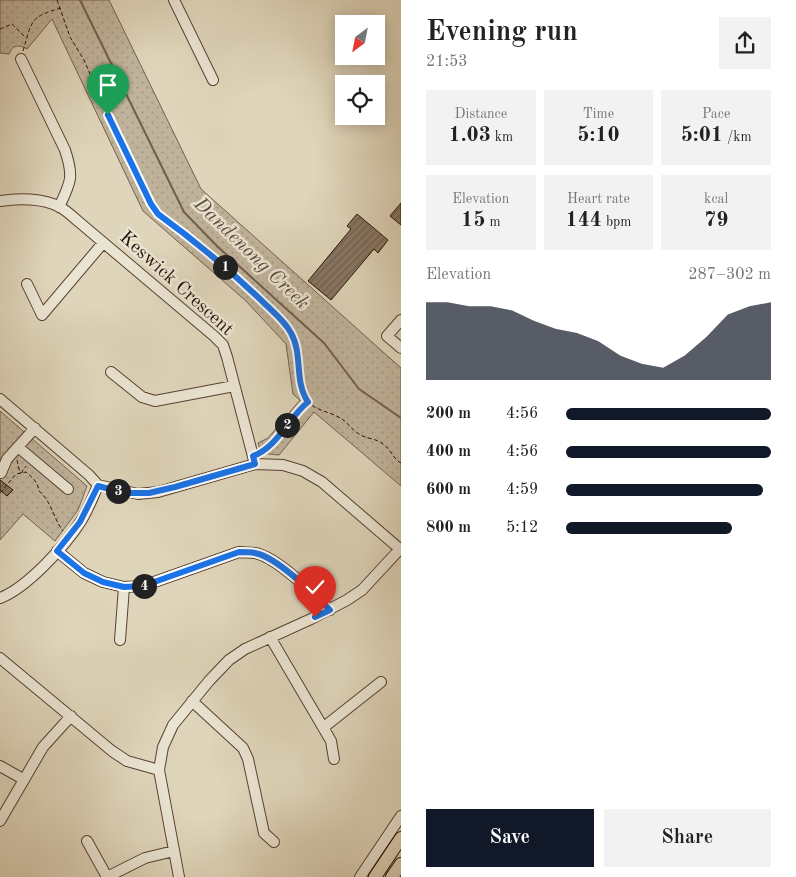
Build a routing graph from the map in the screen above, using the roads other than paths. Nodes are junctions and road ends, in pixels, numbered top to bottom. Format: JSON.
{"nodes":[{"id":1,"x":174,"y":0,"type":"edge"},
{"id":2,"x":21,"y":58,"type":"road end"},
{"id":3,"x":213,"y":80,"type":"dead end"},
{"id":4,"x":0,"y":201,"type":"edge"},
{"id":5,"x":59,"y":207,"type":"junction"},
{"id":6,"x":103,"y":243,"type":"junction"},
{"id":7,"x":27,"y":284,"type":"dead end"},
{"id":8,"x":401,"y":320,"type":"edge"},
{"id":9,"x":401,"y":348,"type":"edge"},
{"id":10,"x":111,"y":372,"type":"dead end"},
{"id":11,"x":234,"y":386,"type":"junction"},
{"id":12,"x":0,"y":399,"type":"edge"},
{"id":13,"x":35,"y":428,"type":"junction"},
{"id":14,"x":15,"y":450,"type":"junction"},
{"id":15,"x":254,"y":460,"type":"junction"},
{"id":16,"x":1,"y":473,"type":"edge"},
{"id":17,"x":98,"y":486,"type":"junction"},
{"id":18,"x":68,"y":489,"type":"dead end"},
{"id":19,"x":400,"y":549,"type":"edge"},
{"id":20,"x":57,"y":551,"type":"junction"},
{"id":21,"x":124,"y":587,"type":"junction"},
{"id":22,"x":0,"y":598,"type":"edge"},
{"id":23,"x":330,"y":610,"type":"junction"},
{"id":24,"x":270,"y":637,"type":"junction"},
{"id":25,"x":120,"y":640,"type":"dead end"},
{"id":26,"x":0,"y":658,"type":"edge"},
{"id":27,"x":381,"y":682,"type":"dead end"},
{"id":28,"x":192,"y":701,"type":"junction"},
{"id":29,"x":71,"y":716,"type":"junction"},
{"id":30,"x":324,"y":727,"type":"junction"},
{"id":31,"x":334,"y":759,"type":"dead end"},
{"id":32,"x":0,"y":766,"type":"edge"},
{"id":33,"x":159,"y":770,"type":"junction"},
{"id":34,"x":23,"y":780,"type":"junction"},
{"id":35,"x":401,"y":816,"type":"edge"},
{"id":36,"x":0,"y":821,"type":"edge"},
{"id":37,"x":401,"y":838,"type":"edge"},
{"id":38,"x":87,"y":841,"type":"dead end"},
{"id":39,"x":274,"y":842,"type":"dead end"},
{"id":40,"x":174,"y":851,"type":"junction"},
{"id":41,"x":401,"y":864,"type":"edge"},
{"id":42,"x":107,"y":877,"type":"edge"},
{"id":43,"x":180,"y":877,"type":"edge"},
{"id":44,"x":360,"y":877,"type":"edge"},
{"id":45,"x":375,"y":877,"type":"edge"},
{"id":46,"x":392,"y":877,"type":"edge"}],
"edges":[{"from":1,"to":3,"type":"street"},
{"from":2,"to":5,"type":"street"},
{"from":4,"to":5,"type":"street","name":"Keswick Crescent"},
{"from":5,"to":6,"type":"street","name":"Keswick Crescent"},
{"from":6,"to":7,"type":"street"},
{"from":6,"to":11,"type":"street","name":"Keswick Crescent"},
{"from":8,"to":9,"type":"street"},
{"from":10,"to":11,"type":"street"},
{"from":11,"to":15,"type":"street","name":"Keswick Crescent"},
{"from":12,"to":13,"type":"street"},
{"from":13,"to":14,"type":"street"},
{"from":13,"to":17,"type":"street"},
{"from":14,"to":16,"type":"street"},
{"from":14,"to":18,"type":"street"},
{"from":15,"to":17,"type":"street"},
{"from":15,"to":19,"type":"street"},
{"from":17,"to":20,"type":"street"},
{"from":19,"to":23,"type":"street"},
{"from":20,"to":21,"type":"street"},
{"from":20,"to":22,"type":"street"},
{"from":21,"to":23,"type":"street"},
{"from":21,"to":25,"type":"street"},
{"from":23,"to":24,"type":"street"},
{"from":24,"to":28,"type":"street"},
{"from":24,"to":30,"type":"street"},
{"from":26,"to":29,"type":"street"},
{"from":27,"to":30,"type":"street"},
{"from":28,"to":33,"type":"street"},
{"from":28,"to":39,"type":"street"},
{"from":29,"to":33,"type":"street"},
{"from":29,"to":34,"type":"street"},
{"from":30,"to":31,"type":"street"},
{"from":32,"to":34,"type":"street"},
{"from":33,"to":40,"type":"street"},
{"from":34,"to":36,"type":"street"},
{"from":35,"to":44,"type":"street"},
{"from":37,"to":45,"type":"main road"},
{"from":38,"to":42,"type":"street"},
{"from":40,"to":42,"type":"street"},
{"from":40,"to":43,"type":"street"},
{"from":41,"to":46,"type":"main road"}]}
